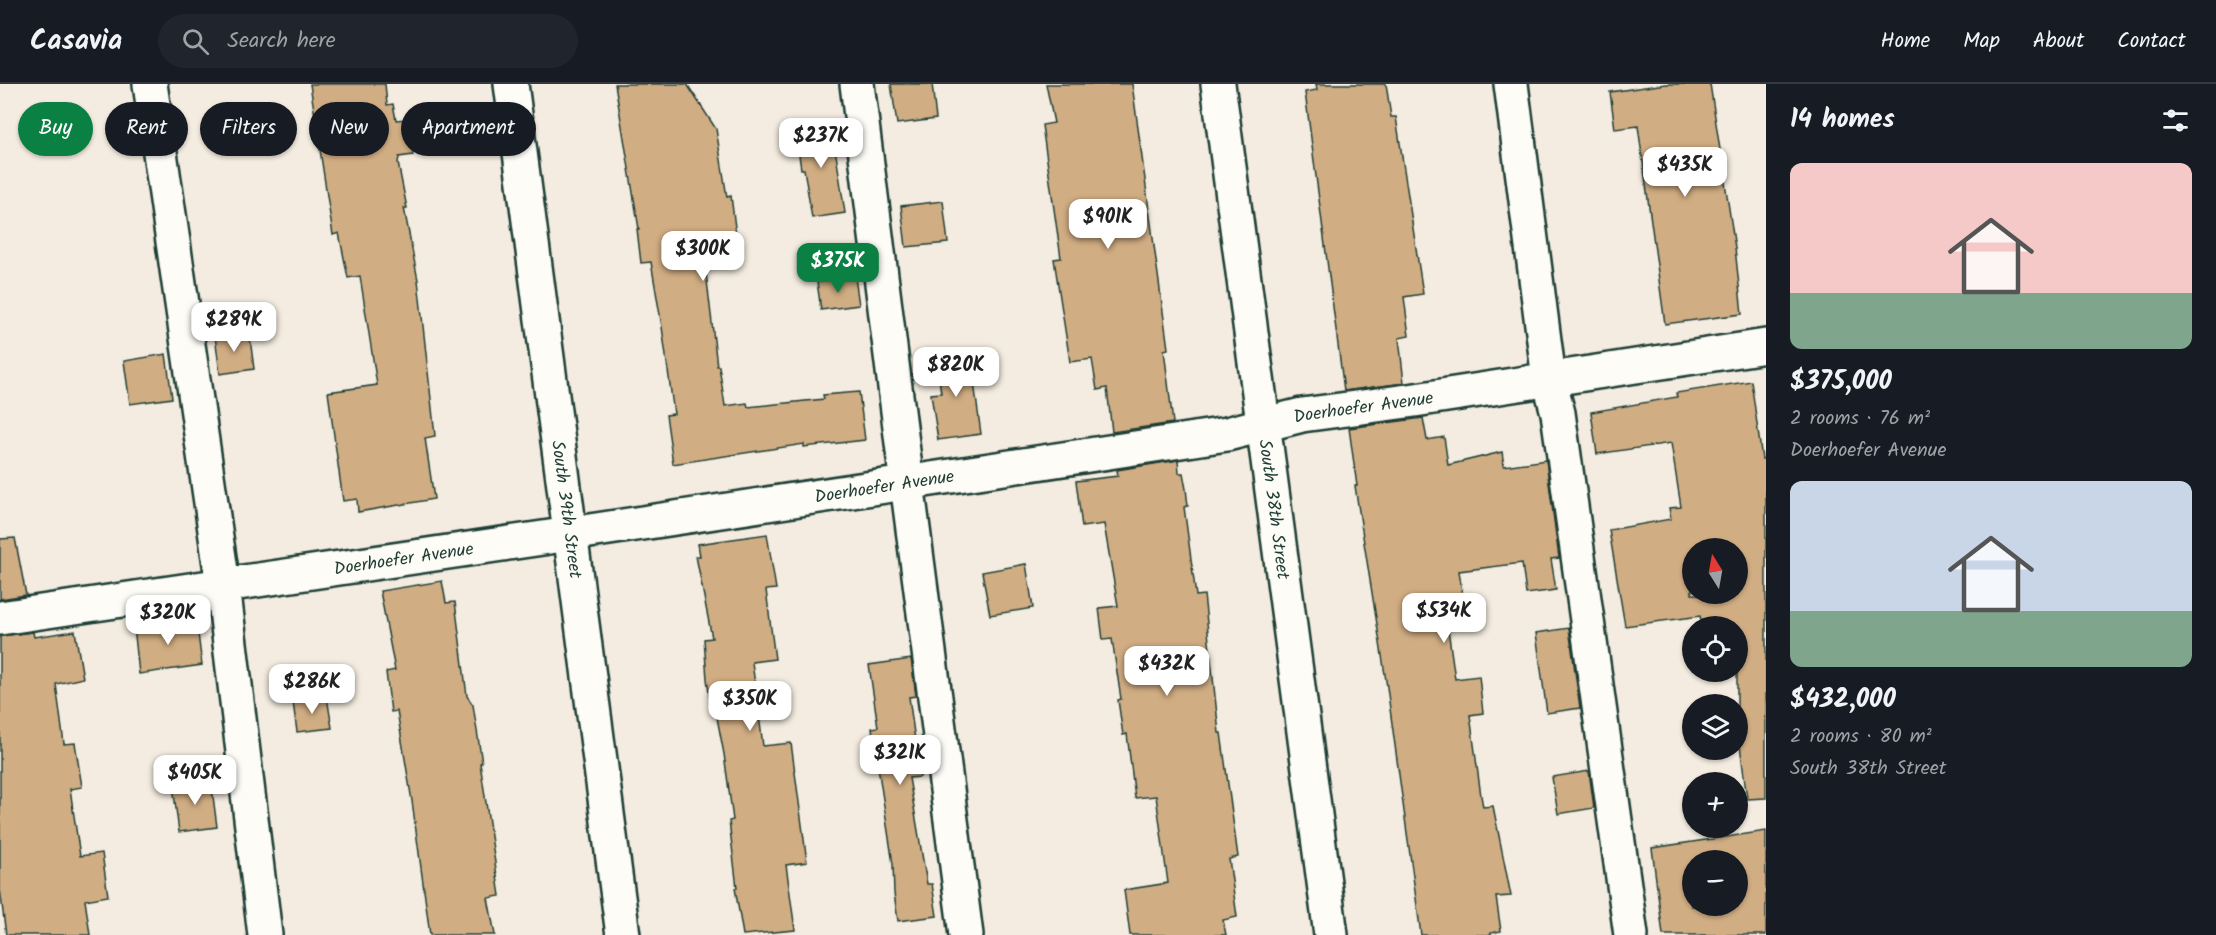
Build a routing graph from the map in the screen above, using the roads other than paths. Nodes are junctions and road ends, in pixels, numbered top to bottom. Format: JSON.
{"nodes":[{"id":1,"x":150,"y":84,"type":"edge"},
{"id":2,"x":511,"y":84,"type":"edge"},
{"id":3,"x":857,"y":84,"type":"edge"},
{"id":4,"x":1218,"y":84,"type":"edge"},
{"id":5,"x":1511,"y":84,"type":"edge"},
{"id":6,"x":1766,"y":346,"type":"edge"},
{"id":7,"x":1549,"y":379,"type":"junction"},
{"id":8,"x":1264,"y":424,"type":"junction"},
{"id":9,"x":907,"y":483,"type":"junction"},
{"id":10,"x":570,"y":534,"type":"junction"},
{"id":11,"x":223,"y":585,"type":"junction"},
{"id":12,"x":0,"y":618,"type":"edge"},
{"id":13,"x":265,"y":935,"type":"edge"},
{"id":14,"x":622,"y":935,"type":"edge"},
{"id":15,"x":966,"y":935,"type":"edge"},
{"id":16,"x":1331,"y":935,"type":"edge"},
{"id":17,"x":1631,"y":935,"type":"edge"}],
"edges":[{"from":1,"to":11,"type":"street"},
{"from":2,"to":10,"type":"street","name":"South 39th Street"},
{"from":3,"to":9,"type":"street"},
{"from":4,"to":8,"type":"street","name":"South 38th Street"},
{"from":5,"to":7,"type":"street"},
{"from":6,"to":7,"type":"street","name":"Doerhoefer Avenue"},
{"from":7,"to":8,"type":"street","name":"Doerhoefer Avenue"},
{"from":7,"to":17,"type":"street"},
{"from":8,"to":9,"type":"street","name":"Doerhoefer Avenue"},
{"from":8,"to":16,"type":"street","name":"South 38th Street"},
{"from":9,"to":10,"type":"street","name":"Doerhoefer Avenue"},
{"from":9,"to":15,"type":"street"},
{"from":10,"to":11,"type":"street","name":"Doerhoefer Avenue"},
{"from":10,"to":14,"type":"street","name":"South 39th Street"},
{"from":11,"to":12,"type":"street","name":"Doerhoefer Avenue"},
{"from":11,"to":13,"type":"street"}]}
